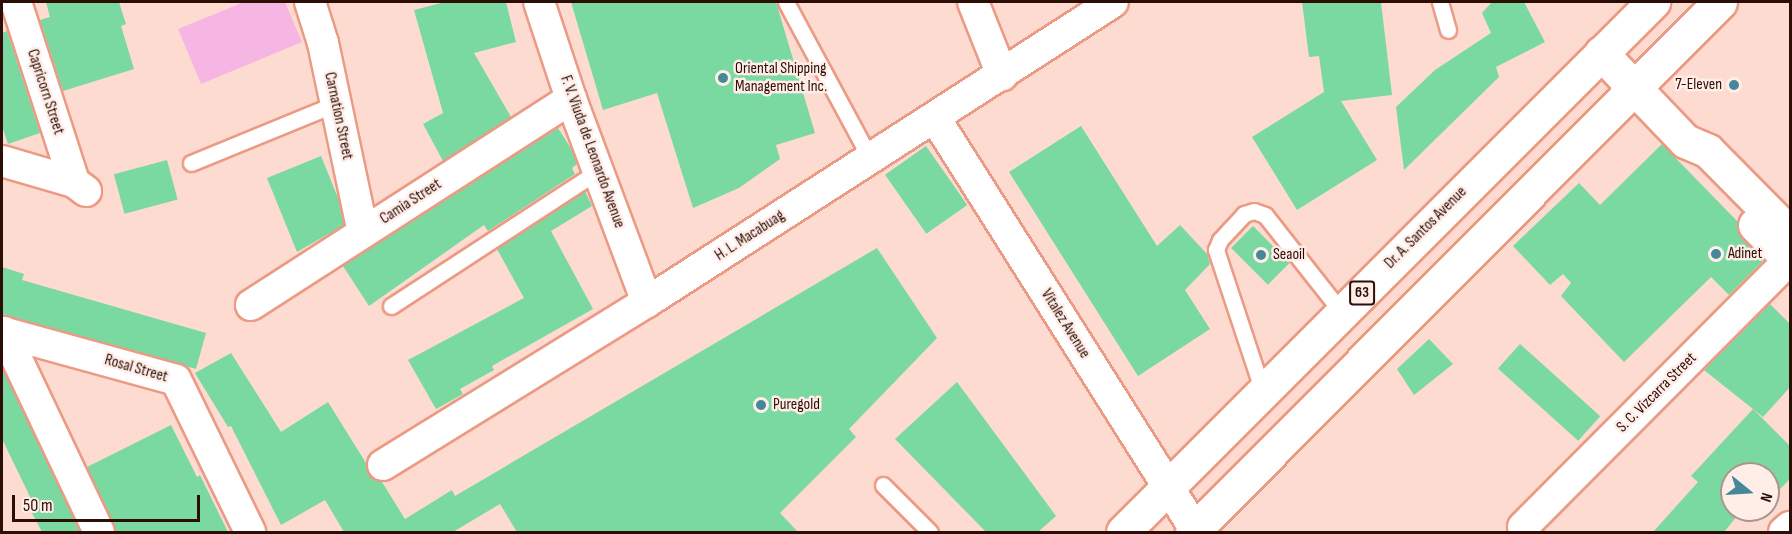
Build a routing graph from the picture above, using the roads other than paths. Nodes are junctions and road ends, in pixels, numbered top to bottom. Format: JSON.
{"nodes":[{"id":1,"x":16,"y":2,"type":"edge"},
{"id":2,"x":310,"y":2,"type":"edge"},
{"id":3,"x":539,"y":2,"type":"edge"},
{"id":4,"x":786,"y":2,"type":"edge"},
{"id":5,"x":973,"y":2,"type":"edge"},
{"id":6,"x":1113,"y":2,"type":"edge"},
{"id":7,"x":1440,"y":2,"type":"edge"},
{"id":8,"x":1720,"y":2,"type":"edge"},
{"id":9,"x":1650,"y":3,"type":"edge"},
{"id":10,"x":1448,"y":30,"type":"dead end"},
{"id":11,"x":1601,"y":53,"type":"junction"},
{"id":12,"x":1002,"y":75,"type":"junction"},
{"id":13,"x":1634,"y":86,"type":"junction"},
{"id":14,"x":571,"y":99,"type":"junction"},
{"id":15,"x":335,"y":104,"type":"junction"},
{"id":16,"x":935,"y":118,"type":"junction"},
{"id":17,"x":870,"y":158,"type":"junction"},
{"id":18,"x":2,"y":161,"type":"edge"},
{"id":19,"x":191,"y":164,"type":"dead end"},
{"id":20,"x":598,"y":171,"type":"junction"},
{"id":21,"x":363,"y":232,"type":"junction"},
{"id":22,"x":1790,"y":253,"type":"edge"},
{"id":23,"x":647,"y":302,"type":"junction"},
{"id":24,"x":251,"y":305,"type":"dead end"},
{"id":25,"x":391,"y":306,"type":"dead end"},
{"id":26,"x":1342,"y":313,"type":"junction"},
{"id":27,"x":3,"y":332,"type":"edge"},
{"id":28,"x":1263,"y":392,"type":"junction"},
{"id":29,"x":383,"y":465,"type":"dead end"},
{"id":30,"x":882,"y":485,"type":"dead end"},
{"id":31,"x":1168,"y":486,"type":"junction"},
{"id":32,"x":1791,"y":526,"type":"edge"},
{"id":33,"x":1523,"y":527,"type":"dead end"},
{"id":34,"x":1194,"y":531,"type":"edge"},
{"id":35,"x":99,"y":532,"type":"edge"},
{"id":36,"x":250,"y":532,"type":"edge"},
{"id":37,"x":930,"y":532,"type":"edge"},
{"id":38,"x":1123,"y":532,"type":"edge"},
{"id":39,"x":1784,"y":532,"type":"edge"}],
"edges":[{"from":1,"to":18,"type":"street","name":"Capricorn Street"},
{"from":2,"to":15,"type":"street","name":"Carnation Street"},
{"from":3,"to":14,"type":"street","name":"F. V. Viuda de Leonardo Avenue"},
{"from":4,"to":17,"type":"lane"},
{"from":5,"to":12,"type":"street"},
{"from":6,"to":12,"type":"street","name":"H. L. Macabuag"},
{"from":7,"to":10,"type":"lane"},
{"from":8,"to":13,"type":"main road"},
{"from":9,"to":11,"type":"main road","name":"Dr. A. Santos Avenue","number":"63"},
{"from":11,"to":13,"type":"main road"},
{"from":11,"to":26,"type":"main road","name":"Dr. A. Santos Avenue","number":"63"},
{"from":12,"to":16,"type":"street","name":"H. L. Macabuag"},
{"from":13,"to":22,"type":"main road"},
{"from":13,"to":34,"type":"main road"},
{"from":14,"to":20,"type":"street","name":"F. V. Viuda de Leonardo Avenue"},
{"from":14,"to":21,"type":"street","name":"Camia Street"},
{"from":15,"to":19,"type":"lane"},
{"from":15,"to":21,"type":"street","name":"Carnation Street"},
{"from":16,"to":17,"type":"street","name":"H. L. Macabuag"},
{"from":16,"to":31,"type":"street","name":"Vitalez Avenue"},
{"from":17,"to":23,"type":"street","name":"H. L. Macabuag"},
{"from":20,"to":23,"type":"street","name":"F. V. Viuda de Leonardo Avenue"},
{"from":20,"to":25,"type":"lane"},
{"from":21,"to":24,"type":"street","name":"Camia Street"},
{"from":22,"to":33,"type":"street","name":"S. C. Vizcarra Street"},
{"from":23,"to":29,"type":"street","name":"H. L. Macabuag"},
{"from":26,"to":28,"type":"main road","name":"Dr. A. Santos Avenue","number":"63"},
{"from":26,"to":28,"type":"lane"},
{"from":27,"to":35,"type":"street"},
{"from":27,"to":36,"type":"street","name":"Rosal Street"},
{"from":28,"to":31,"type":"main road","name":"Dr. A. Santos Avenue","number":"63"},
{"from":30,"to":37,"type":"lane"},
{"from":31,"to":34,"type":"street","name":"Vitalez Avenue"},
{"from":31,"to":38,"type":"main road","name":"Dr. A. Santos Avenue","number":"63"},
{"from":32,"to":39,"type":"street"}]}
